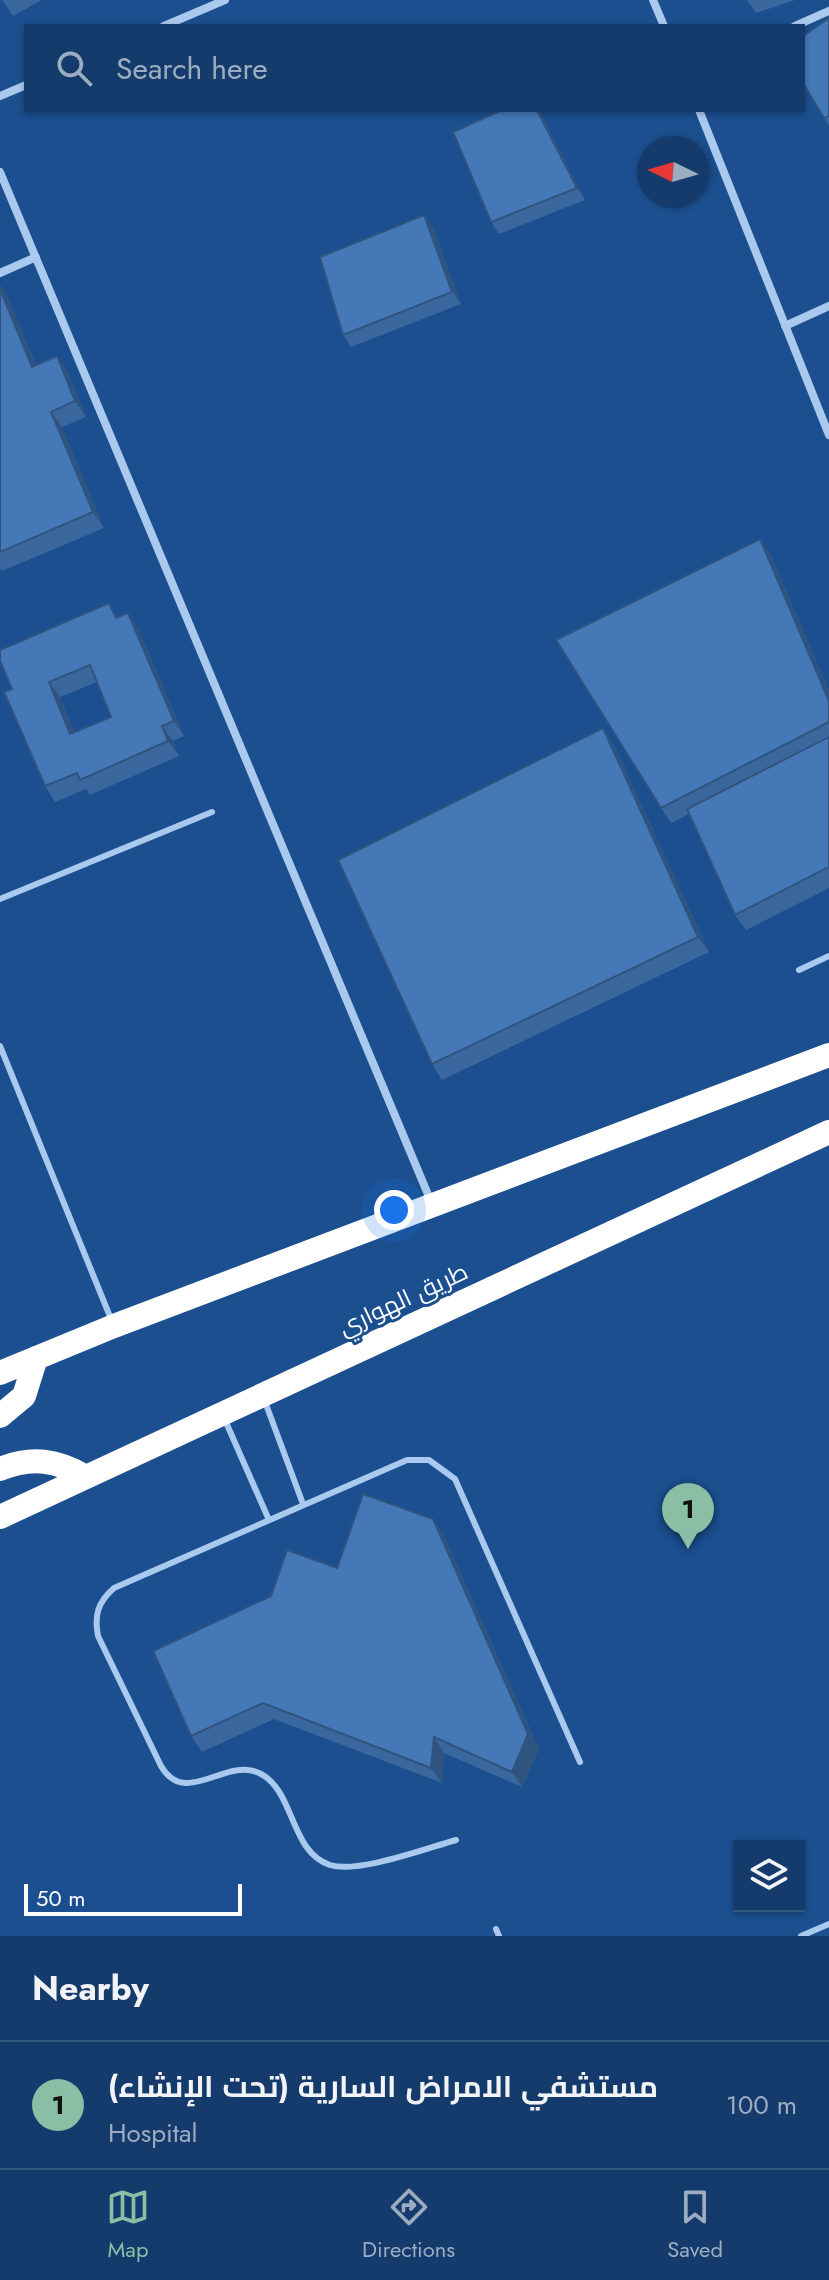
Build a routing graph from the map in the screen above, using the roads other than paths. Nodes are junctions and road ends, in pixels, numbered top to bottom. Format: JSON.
{"nodes":[{"id":1,"x":225,"y":0,"type":"edge"},
{"id":2,"x":653,"y":0,"type":"edge"},
{"id":3,"x":829,"y":11,"type":"edge"},
{"id":4,"x":169,"y":24,"type":"edge"},
{"id":5,"x":663,"y":24,"type":"edge"},
{"id":6,"x":800,"y":24,"type":"edge"},
{"id":7,"x":24,"y":86,"type":"edge"},
{"id":8,"x":0,"y":96,"type":"edge"},
{"id":9,"x":700,"y":112,"type":"edge"},
{"id":10,"x":0,"y":172,"type":"edge"},
{"id":11,"x":36,"y":257,"type":"junction"},
{"id":12,"x":0,"y":273,"type":"edge"},
{"id":13,"x":829,"y":306,"type":"edge"},
{"id":14,"x":785,"y":326,"type":"junction"},
{"id":15,"x":829,"y":435,"type":"edge"},
{"id":16,"x":212,"y":812,"type":"dead end"},
{"id":17,"x":0,"y":899,"type":"edge"},
{"id":18,"x":829,"y":956,"type":"edge"},
{"id":19,"x":799,"y":970,"type":"dead end"},
{"id":20,"x":0,"y":1046,"type":"edge"},
{"id":21,"x":829,"y":1055,"type":"edge"},
{"id":22,"x":829,"y":1132,"type":"edge"},
{"id":23,"x":433,"y":1205,"type":"junction"},
{"id":24,"x":114,"y":1326,"type":"junction"},
{"id":25,"x":36,"y":1358,"type":"junction"},
{"id":26,"x":0,"y":1373,"type":"edge"},
{"id":27,"x":262,"y":1395,"type":"junction"},
{"id":28,"x":222,"y":1413,"type":"junction"},
{"id":29,"x":0,"y":1416,"type":"edge"},
{"id":30,"x":0,"y":1469,"type":"edge"},
{"id":31,"x":86,"y":1477,"type":"junction"},
{"id":32,"x":303,"y":1504,"type":"junction"},
{"id":33,"x":0,"y":1517,"type":"edge"},
{"id":34,"x":269,"y":1520,"type":"junction"},
{"id":35,"x":580,"y":1762,"type":"dead end"},
{"id":36,"x":456,"y":1840,"type":"dead end"},
{"id":37,"x":829,"y":1924,"type":"edge"},
{"id":38,"x":801,"y":1936,"type":"edge"}],
"edges":[{"from":1,"to":4,"type":"street"},
{"from":2,"to":5,"type":"street"},
{"from":3,"to":6,"type":"street"},
{"from":7,"to":8,"type":"street"},
{"from":9,"to":14,"type":"street"},
{"from":10,"to":11,"type":"street"},
{"from":11,"to":12,"type":"street"},
{"from":11,"to":23,"type":"street"},
{"from":13,"to":14,"type":"street"},
{"from":14,"to":15,"type":"street"},
{"from":16,"to":17,"type":"lane"},
{"from":18,"to":19,"type":"lane"},
{"from":20,"to":24,"type":"lane"},
{"from":21,"to":23,"type":"highway"},
{"from":22,"to":27,"type":"highway","name":"طريق الهواري"},
{"from":23,"to":24,"type":"highway"},
{"from":24,"to":25,"type":"highway"},
{"from":25,"to":26,"type":"highway"},
{"from":25,"to":29,"type":"highway"},
{"from":27,"to":28,"type":"highway","name":"طريق الهواري"},
{"from":27,"to":32,"type":"lane"},
{"from":28,"to":31,"type":"highway","name":"طريق الهواري"},
{"from":28,"to":34,"type":"lane"},
{"from":30,"to":31,"type":"highway"},
{"from":31,"to":33,"type":"highway","name":"طريق الهواري"},
{"from":32,"to":34,"type":"lane"},
{"from":32,"to":35,"type":"lane"},
{"from":34,"to":36,"type":"lane"},
{"from":37,"to":38,"type":"lane"}]}
